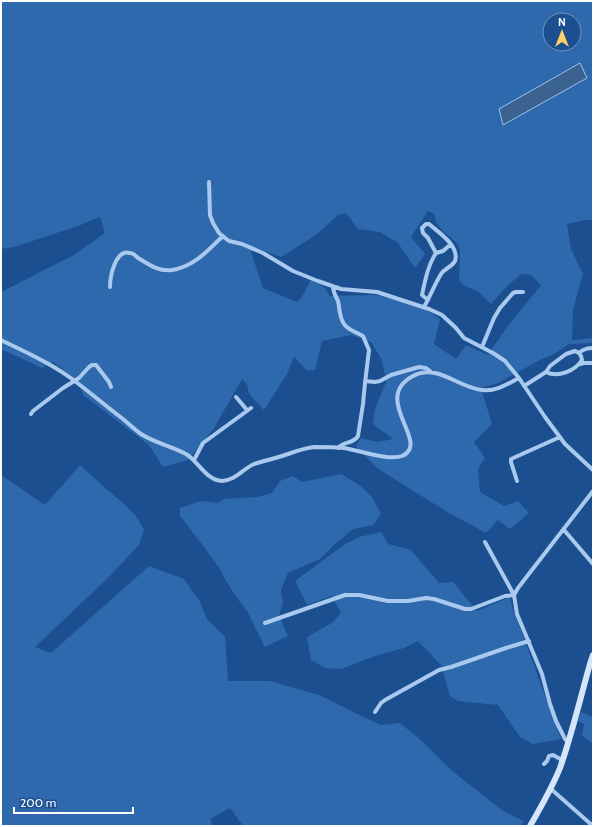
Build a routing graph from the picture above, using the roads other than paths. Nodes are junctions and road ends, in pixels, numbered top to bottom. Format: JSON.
{"nodes":[{"id":1,"x":209,"y":182,"type":"dead end"},
{"id":2,"x":223,"y":236,"type":"junction"},
{"id":3,"x":451,"y":244,"type":"junction"},
{"id":4,"x":436,"y":253,"type":"junction"},
{"id":5,"x":110,"y":286,"type":"dead end"},
{"id":6,"x":333,"y":286,"type":"junction"},
{"id":7,"x":523,"y":292,"type":"dead end"},
{"id":8,"x":428,"y":300,"type":"junction"},
{"id":9,"x":424,"y":307,"type":"junction"},
{"id":10,"x":1,"y":340,"type":"edge"},
{"id":11,"x":482,"y":347,"type":"junction"},
{"id":12,"x":593,"y":348,"type":"edge"},
{"id":13,"x":579,"y":353,"type":"junction"},
{"id":14,"x":593,"y":363,"type":"edge"},
{"id":15,"x":579,"y":364,"type":"junction"},
{"id":16,"x":431,"y":372,"type":"junction"},
{"id":17,"x":546,"y":372,"type":"junction"},
{"id":18,"x":519,"y":378,"type":"junction"},
{"id":19,"x":75,"y":381,"type":"junction"},
{"id":20,"x":365,"y":381,"type":"junction"},
{"id":21,"x":524,"y":386,"type":"junction"},
{"id":22,"x":112,"y":387,"type":"dead end"},
{"id":23,"x":236,"y":397,"type":"dead end"},
{"id":24,"x":31,"y":414,"type":"dead end"},
{"id":25,"x":560,"y":437,"type":"junction"},
{"id":26,"x":338,"y":448,"type":"junction"},
{"id":27,"x":194,"y":460,"type":"junction"},
{"id":28,"x":593,"y":470,"type":"edge"},
{"id":29,"x":517,"y":481,"type":"dead end"},
{"id":30,"x":593,"y":491,"type":"edge"},
{"id":31,"x":564,"y":530,"type":"junction"},
{"id":32,"x":485,"y":542,"type":"dead end"},
{"id":33,"x":593,"y":564,"type":"edge"},
{"id":34,"x":514,"y":595,"type":"junction"},
{"id":35,"x":265,"y":623,"type":"dead end"},
{"id":36,"x":528,"y":641,"type":"junction"},
{"id":37,"x":593,"y":655,"type":"edge"},
{"id":38,"x":375,"y":712,"type":"dead end"},
{"id":39,"x":568,"y":742,"type":"junction"},
{"id":40,"x":562,"y":760,"type":"junction"},
{"id":41,"x":544,"y":764,"type":"dead end"},
{"id":42,"x":551,"y":789,"type":"junction"},
{"id":43,"x":530,"y":826,"type":"edge"},
{"id":44,"x":593,"y":826,"type":"edge"}],
"edges":[{"from":1,"to":2,"type":"street"},
{"from":2,"to":5,"type":"street"},
{"from":2,"to":6,"type":"street"},
{"from":3,"to":4,"type":"street"},
{"from":3,"to":4,"type":"street"},
{"from":3,"to":8,"type":"street"},
{"from":4,"to":8,"type":"street"},
{"from":6,"to":9,"type":"street"},
{"from":6,"to":20,"type":"street"},
{"from":7,"to":11,"type":"street"},
{"from":8,"to":9,"type":"street"},
{"from":9,"to":11,"type":"street"},
{"from":10,"to":19,"type":"street"},
{"from":11,"to":18,"type":"street"},
{"from":12,"to":13,"type":"street"},
{"from":13,"to":15,"type":"street"},
{"from":13,"to":17,"type":"street"},
{"from":14,"to":15,"type":"street"},
{"from":15,"to":17,"type":"street"},
{"from":16,"to":18,"type":"street"},
{"from":16,"to":20,"type":"street"},
{"from":16,"to":26,"type":"street"},
{"from":17,"to":21,"type":"street"},
{"from":18,"to":21,"type":"street"},
{"from":19,"to":22,"type":"street"},
{"from":19,"to":24,"type":"street"},
{"from":19,"to":27,"type":"street"},
{"from":20,"to":26,"type":"street"},
{"from":21,"to":25,"type":"street"},
{"from":23,"to":27,"type":"street"},
{"from":25,"to":28,"type":"street"},
{"from":25,"to":29,"type":"street"},
{"from":26,"to":27,"type":"street"},
{"from":30,"to":31,"type":"street"},
{"from":31,"to":33,"type":"street"},
{"from":31,"to":34,"type":"street"},
{"from":32,"to":34,"type":"street"},
{"from":34,"to":35,"type":"street"},
{"from":34,"to":36,"type":"street"},
{"from":36,"to":38,"type":"street"},
{"from":36,"to":39,"type":"street"},
{"from":37,"to":39,"type":"street"},
{"from":39,"to":40,"type":"street"},
{"from":40,"to":41,"type":"street"},
{"from":40,"to":42,"type":"street"},
{"from":42,"to":43,"type":"street"},
{"from":42,"to":44,"type":"street"}]}
